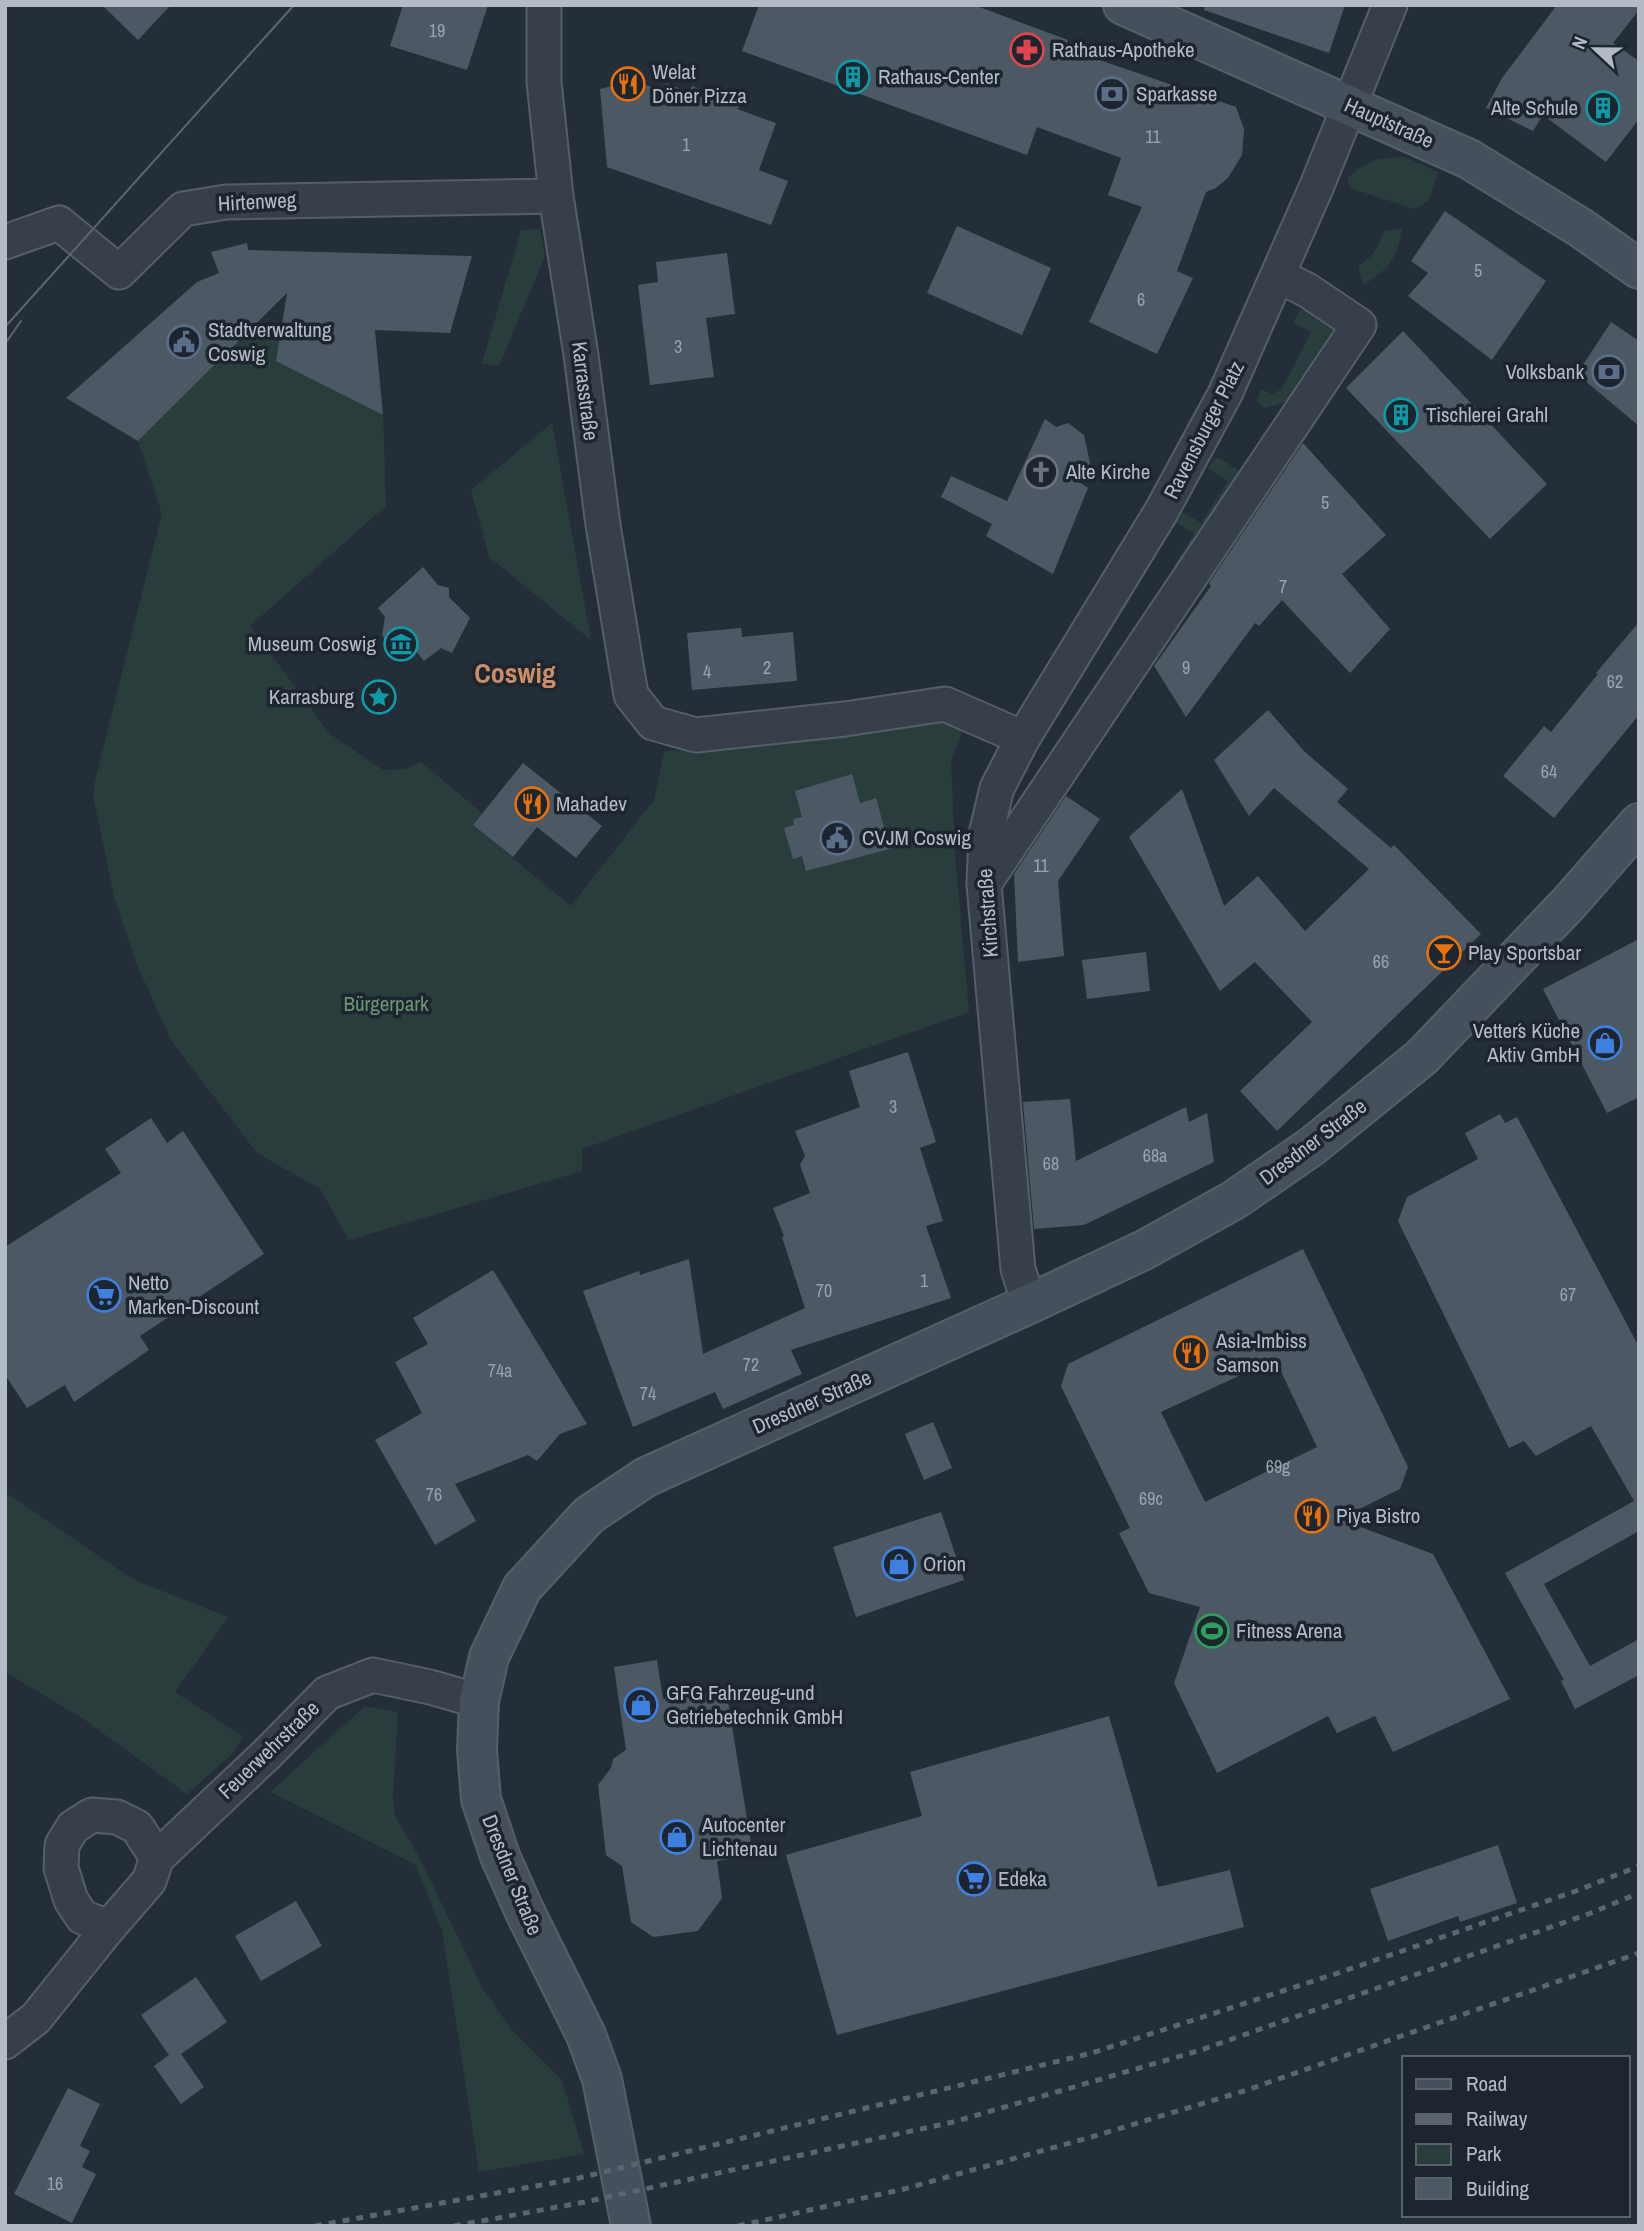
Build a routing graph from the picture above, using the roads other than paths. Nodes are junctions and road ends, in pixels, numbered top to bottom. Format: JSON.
{"nodes":[{"id":1,"x":544,"y":5,"type":"edge"},
{"id":2,"x":1124,"y":5,"type":"edge"},
{"id":3,"x":1390,"y":5,"type":"edge"},
{"id":4,"x":1351,"y":105,"type":"junction"},
{"id":5,"x":556,"y":196,"type":"junction"},
{"id":6,"x":5,"y":242,"type":"edge"},
{"id":7,"x":1639,"y":269,"type":"edge"},
{"id":8,"x":1279,"y":276,"type":"junction"},
{"id":9,"x":1023,"y":738,"type":"junction"},
{"id":10,"x":1639,"y":823,"type":"edge"},
{"id":11,"x":984,"y":884,"type":"junction"},
{"id":12,"x":1029,"y":1304,"type":"junction"},
{"id":13,"x":479,"y":1701,"type":"junction"},
{"id":14,"x":157,"y":1858,"type":"junction"},
{"id":15,"x":108,"y":1927,"type":"junction"},
{"id":16,"x":5,"y":2042,"type":"edge"},
{"id":17,"x":631,"y":2226,"type":"edge"}],
"edges":[{"from":1,"to":5,"type":"street","name":"Karrasstraße"},
{"from":2,"to":4,"type":"main road","name":"Hauptstraße"},
{"from":3,"to":4,"type":"street","name":"Ravensburger Platz"},
{"from":4,"to":7,"type":"main road","name":"Hauptstraße"},
{"from":4,"to":8,"type":"street","name":"Ravensburger Platz"},
{"from":5,"to":6,"type":"street","name":"Hirtenweg"},
{"from":5,"to":9,"type":"street","name":"Karrasstraße"},
{"from":8,"to":9,"type":"street","name":"Ravensburger Platz"},
{"from":8,"to":11,"type":"street"},
{"from":9,"to":11,"type":"street","name":"Kirchstraße"},
{"from":10,"to":12,"type":"main road","name":"Dresdner Straße"},
{"from":11,"to":12,"type":"street","name":"Kirchstraße"},
{"from":12,"to":13,"type":"main road","name":"Dresdner Straße"},
{"from":13,"to":14,"type":"street","name":"Feuerwehrstraße"},
{"from":13,"to":17,"type":"main road","name":"Dresdner Straße"},
{"from":14,"to":15,"type":"street","name":"Feuerwehrstraße"},
{"from":14,"to":15,"type":"street"},
{"from":15,"to":16,"type":"street","name":"Feuerwehrstraße"}]}
